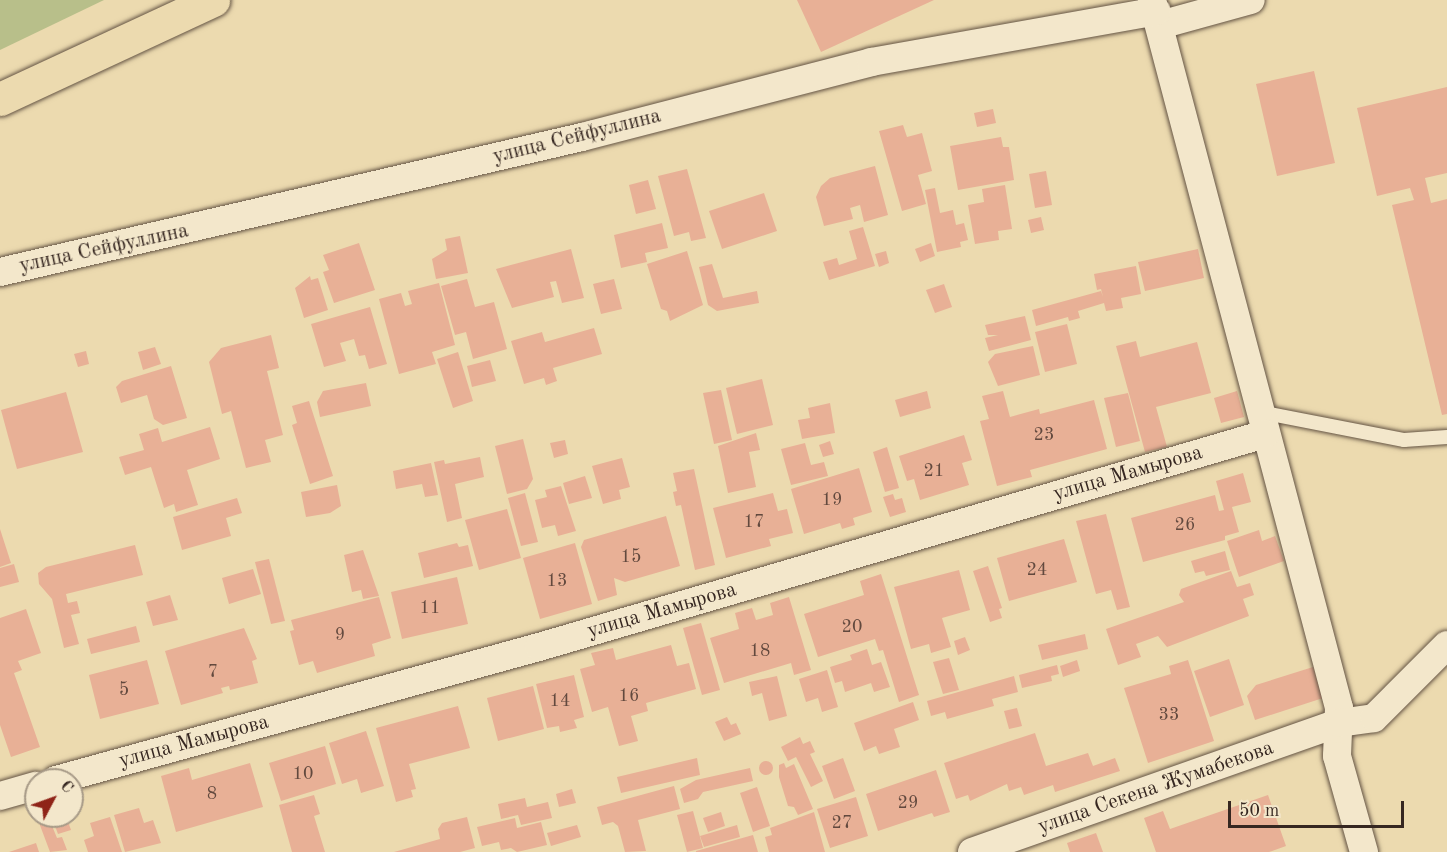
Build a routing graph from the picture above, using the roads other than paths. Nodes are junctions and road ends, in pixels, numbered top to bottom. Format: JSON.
{"nodes":[{"id":1,"x":213,"y":0,"type":"edge"},
{"id":2,"x":1251,"y":0,"type":"edge"},
{"id":3,"x":1156,"y":12,"type":"edge"},
{"id":4,"x":0,"y":99,"type":"edge"},
{"id":5,"x":0,"y":272,"type":"edge"},
{"id":6,"x":1262,"y":423,"type":"junction"},
{"id":7,"x":1447,"y":437,"type":"edge"},
{"id":8,"x":1447,"y":645,"type":"edge"},
{"id":9,"x":1339,"y":723,"type":"junction"},
{"id":10,"x":84,"y":772,"type":"edge"},
{"id":11,"x":24,"y":789,"type":"edge"},
{"id":12,"x":0,"y":796,"type":"edge"},
{"id":13,"x":972,"y":852,"type":"edge"},
{"id":14,"x":1364,"y":852,"type":"edge"}],
"edges":[{"from":1,"to":4,"type":"main road"},
{"from":2,"to":3,"type":"street","name":"улица Сейфуллина"},
{"from":3,"to":5,"type":"street","name":"улица Сейфуллина"},
{"from":3,"to":6,"type":"street"},
{"from":6,"to":7,"type":"lane"},
{"from":6,"to":9,"type":"street"},
{"from":6,"to":10,"type":"street","name":"улица Мамырова"},
{"from":8,"to":9,"type":"street","name":"улица Секена Жумабекова"},
{"from":9,"to":13,"type":"street","name":"улица Секена Жумабекова"},
{"from":9,"to":14,"type":"street"},
{"from":11,"to":12,"type":"street"}]}
